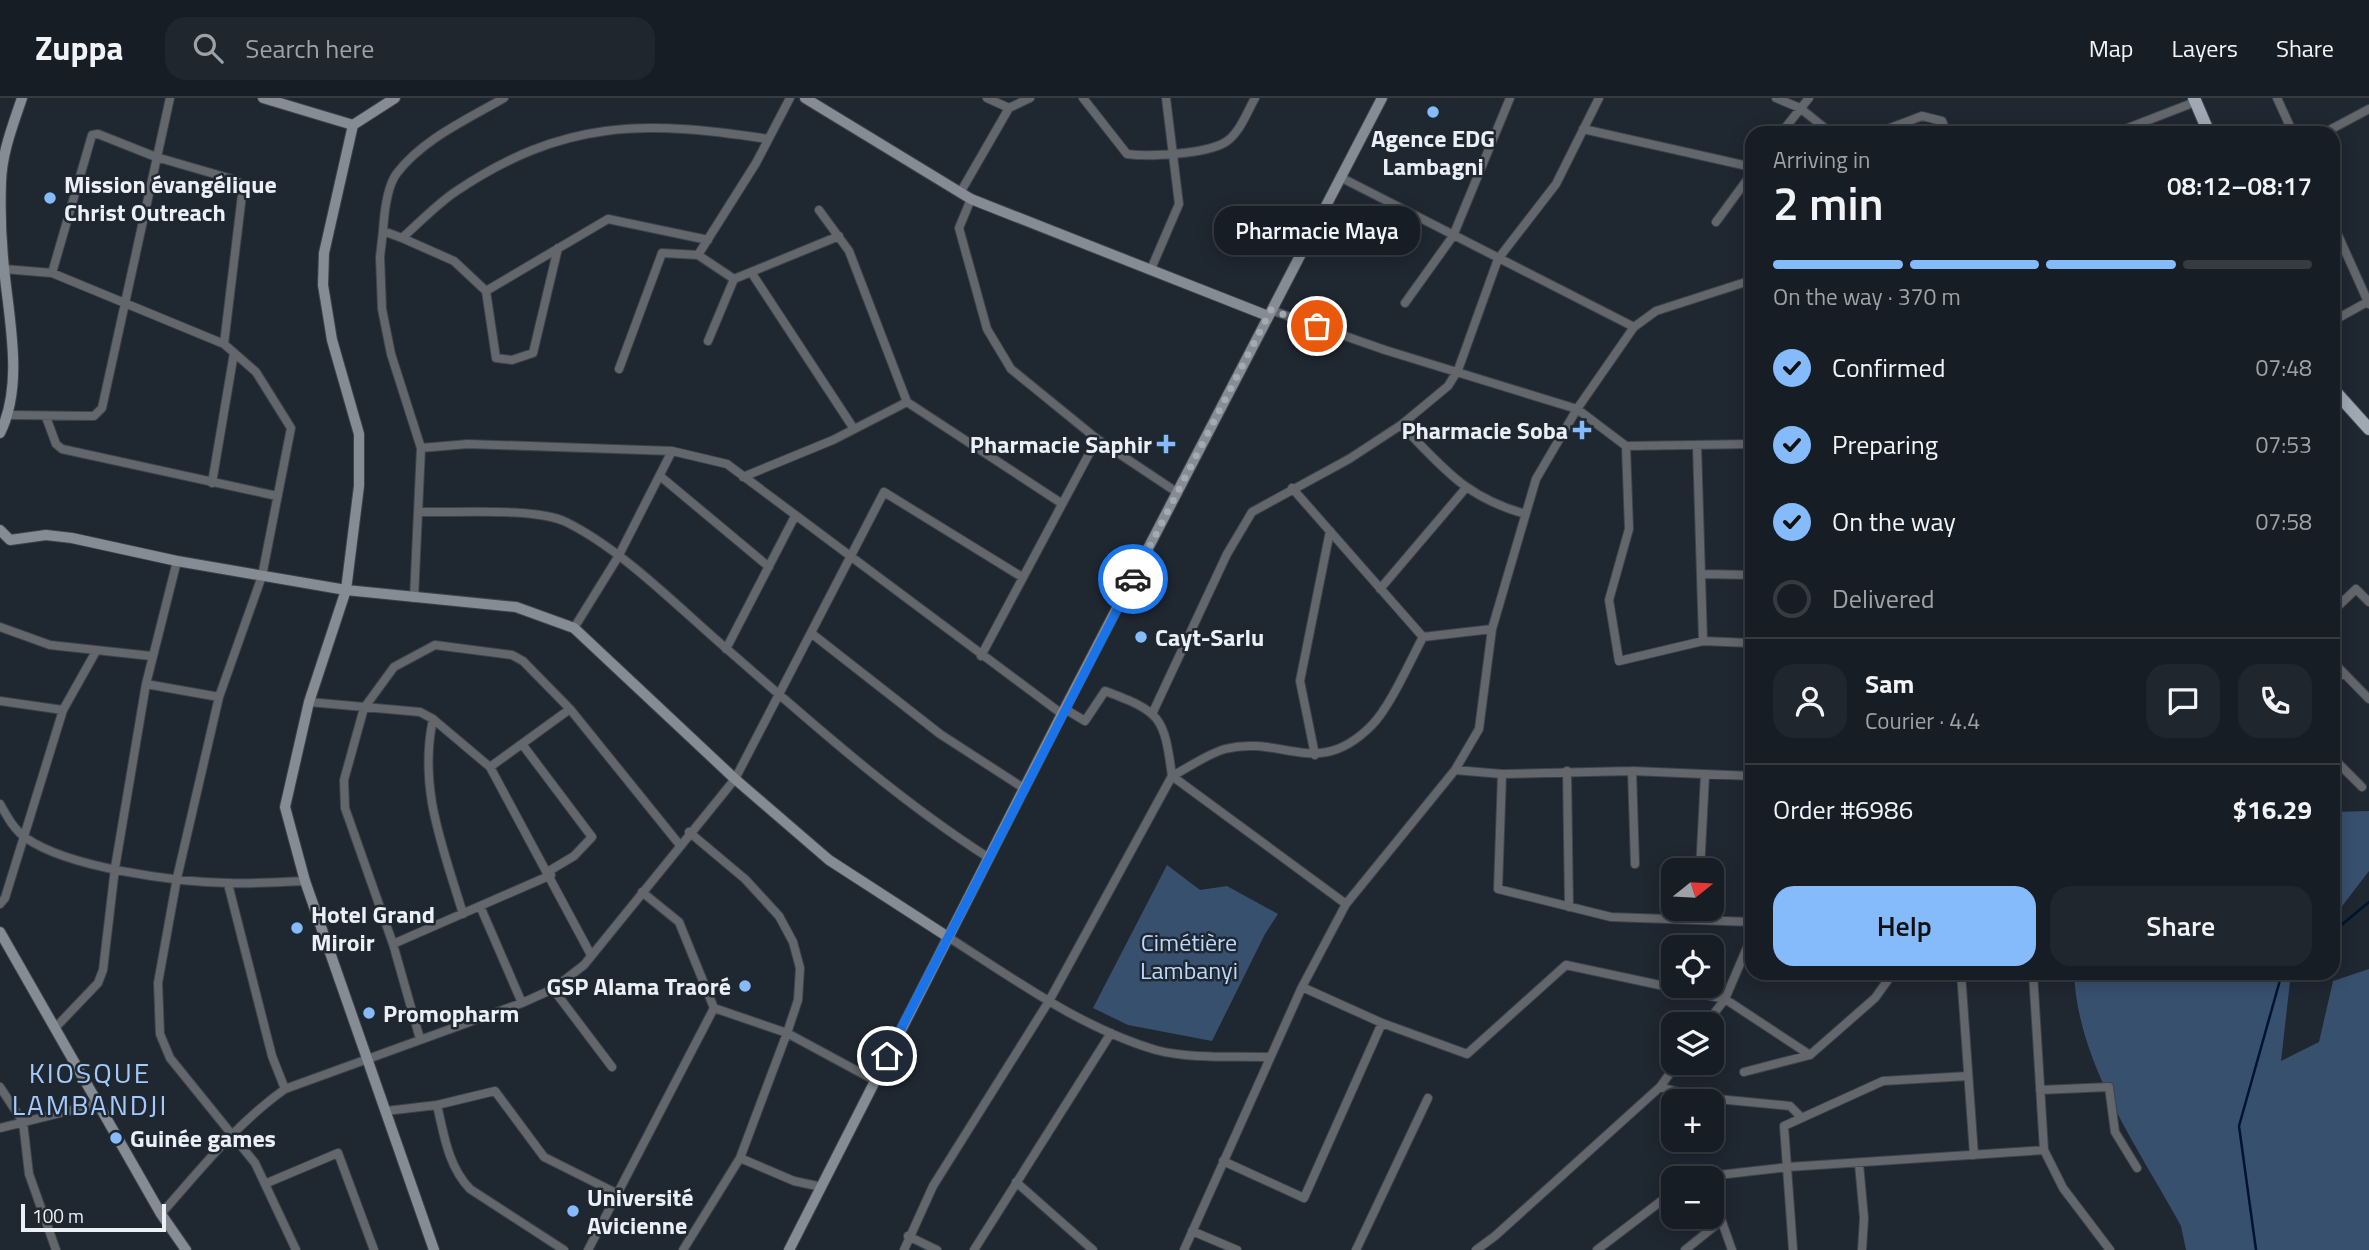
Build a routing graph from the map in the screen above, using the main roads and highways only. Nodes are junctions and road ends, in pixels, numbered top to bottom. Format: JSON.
{"nodes":[{"id":1,"x":2195,"y":100,"type":"edge"},
{"id":2,"x":2206,"y":126,"type":"edge"},
{"id":3,"x":2340,"y":403,"type":"edge"},
{"id":4,"x":2369,"y":429,"type":"edge"}],
"edges":[{"from":1,"to":2,"type":"main road"},
{"from":3,"to":4,"type":"main road"}]}
